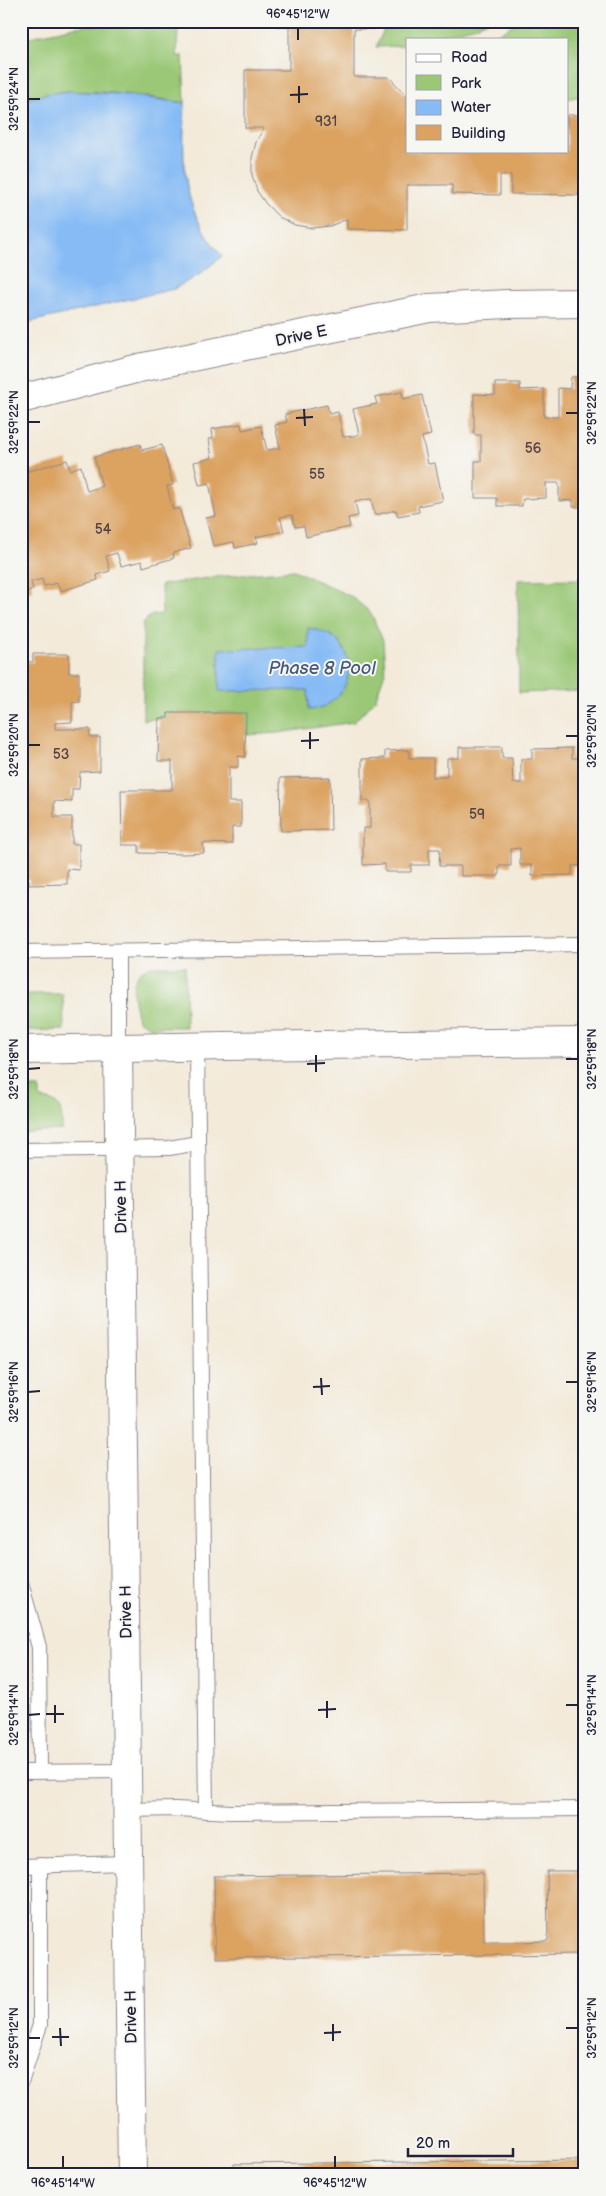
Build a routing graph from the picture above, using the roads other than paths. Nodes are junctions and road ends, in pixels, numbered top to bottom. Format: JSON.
{"nodes":[{"id":1,"x":585,"y":303,"type":"edge"},
{"id":2,"x":21,"y":399,"type":"edge"},
{"id":3,"x":585,"y":944,"type":"edge"},
{"id":4,"x":118,"y":951,"type":"junction"},
{"id":5,"x":21,"y":952,"type":"edge"},
{"id":6,"x":585,"y":1042,"type":"edge"},
{"id":7,"x":197,"y":1046,"type":"junction"},
{"id":8,"x":118,"y":1048,"type":"junction"},
{"id":9,"x":21,"y":1050,"type":"edge"},
{"id":10,"x":198,"y":1143,"type":"junction"},
{"id":11,"x":21,"y":1150,"type":"edge"},
{"id":12,"x":120,"y":1150,"type":"junction"},
{"id":13,"x":21,"y":1583,"type":"edge"},
{"id":14,"x":127,"y":1771,"type":"junction"},
{"id":15,"x":21,"y":1772,"type":"edge"},
{"id":16,"x":40,"y":1772,"type":"junction"},
{"id":17,"x":585,"y":1809,"type":"edge"},
{"id":18,"x":127,"y":1810,"type":"junction"},
{"id":19,"x":206,"y":1811,"type":"junction"},
{"id":20,"x":128,"y":1863,"type":"junction"},
{"id":21,"x":40,"y":1865,"type":"junction"},
{"id":22,"x":21,"y":1866,"type":"edge"},
{"id":23,"x":21,"y":2082,"type":"edge"},
{"id":24,"x":132,"y":2175,"type":"edge"}],
"edges":[{"from":1,"to":2,"type":"street","name":"Drive E"},
{"from":3,"to":4,"type":"lane"},
{"from":4,"to":5,"type":"lane"},
{"from":4,"to":8,"type":"lane"},
{"from":6,"to":7,"type":"street"},
{"from":7,"to":8,"type":"street"},
{"from":7,"to":10,"type":"lane"},
{"from":8,"to":9,"type":"street"},
{"from":8,"to":12,"type":"street","name":"Drive H"},
{"from":10,"to":12,"type":"lane"},
{"from":10,"to":19,"type":"lane"},
{"from":11,"to":12,"type":"lane"},
{"from":12,"to":14,"type":"street","name":"Drive H"},
{"from":13,"to":16,"type":"lane"},
{"from":14,"to":16,"type":"lane"},
{"from":14,"to":18,"type":"street","name":"Drive H"},
{"from":15,"to":16,"type":"lane"},
{"from":17,"to":19,"type":"lane"},
{"from":18,"to":19,"type":"lane"},
{"from":18,"to":20,"type":"street","name":"Drive H"},
{"from":20,"to":21,"type":"lane"},
{"from":20,"to":24,"type":"street","name":"Drive H"},
{"from":21,"to":22,"type":"lane"},
{"from":21,"to":23,"type":"lane"}]}
